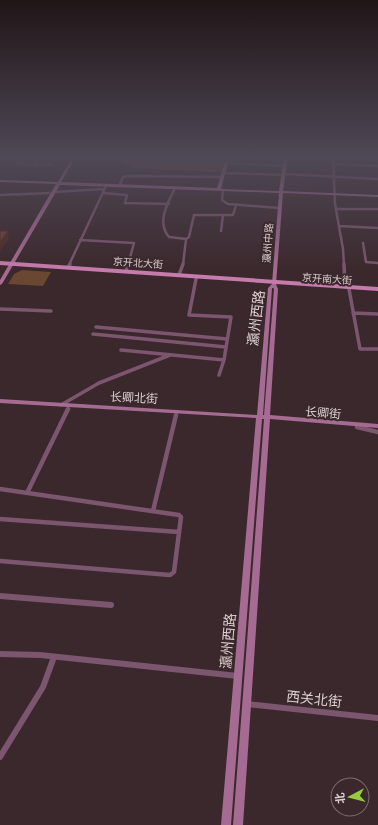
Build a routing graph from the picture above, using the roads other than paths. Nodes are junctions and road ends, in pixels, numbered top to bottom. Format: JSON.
{"nodes":[{"id":1,"x":49,"y":194,"type":"edge"},
{"id":2,"x":102,"y":194,"type":"edge"},
{"id":3,"x":126,"y":194,"type":"edge"},
{"id":4,"x":172,"y":194,"type":"edge"},
{"id":5,"x":221,"y":194,"type":"edge"},
{"id":6,"x":281,"y":194,"type":"edge"},
{"id":7,"x":321,"y":194,"type":"edge"},
{"id":8,"x":334,"y":195,"type":"junction"},
{"id":9,"x":378,"y":196,"type":"edge"},
{"id":10,"x":168,"y":204,"type":"junction"},
{"id":11,"x":236,"y":205,"type":"junction"},
{"id":12,"x":280,"y":208,"type":"junction"},
{"id":13,"x":336,"y":209,"type":"junction"},
{"id":14,"x":378,"y":209,"type":"edge"},
{"id":15,"x":223,"y":214,"type":"junction"},
{"id":16,"x":339,"y":226,"type":"junction"},
{"id":17,"x":378,"y":228,"type":"edge"},
{"id":18,"x":221,"y":231,"type":"dead end"},
{"id":19,"x":186,"y":239,"type":"junction"},
{"id":20,"x":80,"y":240,"type":"junction"},
{"id":21,"x":363,"y":243,"type":"dead end"},
{"id":22,"x":378,"y":263,"type":"edge"},
{"id":23,"x":6,"y":264,"type":"edge"},
{"id":24,"x":68,"y":267,"type":"junction"},
{"id":25,"x":126,"y":271,"type":"junction"},
{"id":26,"x":179,"y":275,"type":"junction"},
{"id":27,"x":0,"y":276,"type":"edge"},
{"id":28,"x":196,"y":279,"type":"junction"},
{"id":29,"x":274,"y":283,"type":"junction"},
{"id":30,"x":0,"y":284,"type":"edge"},
{"id":31,"x":347,"y":288,"type":"junction"},
{"id":32,"x":378,"y":290,"type":"edge"},
{"id":33,"x":0,"y":309,"type":"edge"},
{"id":34,"x":51,"y":311,"type":"dead end"},
{"id":35,"x":353,"y":313,"type":"junction"},
{"id":36,"x":378,"y":314,"type":"edge"},
{"id":37,"x":96,"y":327,"type":"dead end"},
{"id":38,"x":93,"y":334,"type":"dead end"},
{"id":39,"x":227,"y":339,"type":"junction"},
{"id":40,"x":226,"y":347,"type":"junction"},
{"id":41,"x":121,"y":350,"type":"dead end"},
{"id":42,"x":378,"y":350,"type":"edge"},
{"id":43,"x":170,"y":355,"type":"junction"},
{"id":44,"x":224,"y":360,"type":"junction"},
{"id":45,"x":219,"y":375,"type":"dead end"},
{"id":46,"x":0,"y":401,"type":"edge"},
{"id":47,"x":0,"y":405,"type":"edge"},
{"id":48,"x":61,"y":405,"type":"junction"},
{"id":49,"x":68,"y":409,"type":"junction"},
{"id":50,"x":176,"y":415,"type":"junction"},
{"id":51,"x":263,"y":418,"type":"junction"},
{"id":52,"x":378,"y":426,"type":"edge"},
{"id":53,"x":357,"y":427,"type":"junction"},
{"id":54,"x":378,"y":429,"type":"edge"},
{"id":55,"x":378,"y":432,"type":"edge"},
{"id":56,"x":0,"y":489,"type":"edge"},
{"id":57,"x":27,"y":493,"type":"junction"},
{"id":58,"x":153,"y":511,"type":"junction"},
{"id":59,"x":0,"y":519,"type":"edge"},
{"id":60,"x":179,"y":532,"type":"junction"},
{"id":61,"x":0,"y":561,"type":"edge"},
{"id":62,"x":0,"y":596,"type":"edge"},
{"id":63,"x":111,"y":605,"type":"dead end"},
{"id":64,"x":0,"y":654,"type":"edge"},
{"id":65,"x":54,"y":657,"type":"junction"},
{"id":66,"x":238,"y":676,"type":"junction"},
{"id":67,"x":247,"y":704,"type":"junction"},
{"id":68,"x":378,"y":718,"type":"edge"},
{"id":69,"x":0,"y":757,"type":"edge"},
{"id":70,"x":226,"y":825,"type":"edge"},
{"id":71,"x":238,"y":825,"type":"edge"}],
"edges":[{"from":1,"to":23,"type":"main road"},
{"from":2,"to":20,"type":"street"},
{"from":3,"to":10,"type":"street"},
{"from":4,"to":10,"type":"street"},
{"from":5,"to":11,"type":"street"},
{"from":6,"to":12,"type":"main road","name":"瀛州中路"},
{"from":7,"to":8,"type":"main road"},
{"from":8,"to":9,"type":"main road"},
{"from":8,"to":13,"type":"street"},
{"from":10,"to":19,"type":"street"},
{"from":11,"to":12,"type":"street"},
{"from":11,"to":15,"type":"street"},
{"from":12,"to":29,"type":"main road","name":"瀛州中路"},
{"from":13,"to":14,"type":"street"},
{"from":13,"to":16,"type":"street"},
{"from":15,"to":18,"type":"street"},
{"from":15,"to":19,"type":"street"},
{"from":16,"to":17,"type":"street"},
{"from":16,"to":31,"type":"street"},
{"from":19,"to":26,"type":"street"},
{"from":20,"to":24,"type":"street"},
{"from":20,"to":25,"type":"street"},
{"from":21,"to":22,"type":"street"},
{"from":23,"to":24,"type":"main road","name":"京开北大街"},
{"from":23,"to":27,"type":"main road"},
{"from":23,"to":28,"type":"main road","name":"京开北大街"},
{"from":23,"to":30,"type":"main road"},
{"from":24,"to":25,"type":"main road","name":"京开北大街"},
{"from":25,"to":26,"type":"main road","name":"京开北大街"},
{"from":26,"to":29,"type":"main road","name":"京开北大街"},
{"from":28,"to":29,"type":"main road","name":"京开北大街"},
{"from":28,"to":39,"type":"street"},
{"from":29,"to":31,"type":"main road","name":"京开南大街"},
{"from":29,"to":51,"type":"main road","name":"瀛州西路"},
{"from":31,"to":32,"type":"main road","name":"京开南大街"},
{"from":31,"to":35,"type":"street"},
{"from":33,"to":34,"type":"street"},
{"from":35,"to":36,"type":"street"},
{"from":35,"to":42,"type":"street"},
{"from":37,"to":39,"type":"street"},
{"from":38,"to":40,"type":"street"},
{"from":39,"to":40,"type":"street"},
{"from":40,"to":44,"type":"street"},
{"from":41,"to":43,"type":"street"},
{"from":43,"to":44,"type":"street"},
{"from":43,"to":48,"type":"street"},
{"from":44,"to":45,"type":"street"},
{"from":46,"to":48,"type":"main road","name":"长卿北街"},
{"from":47,"to":49,"type":"main road","name":"长卿北街"},
{"from":48,"to":51,"type":"main road","name":"长卿北街"},
{"from":49,"to":50,"type":"main road","name":"长卿北街"},
{"from":49,"to":57,"type":"street"},
{"from":50,"to":51,"type":"main road","name":"长卿北街"},
{"from":50,"to":58,"type":"street"},
{"from":51,"to":52,"type":"main road","name":"长卿街"},
{"from":51,"to":53,"type":"main road","name":"长卿街"},
{"from":51,"to":66,"type":"main road","name":"瀛州西路"},
{"from":51,"to":67,"type":"main road","name":"瀛州西路"},
{"from":53,"to":54,"type":"main road","name":"长卿街"},
{"from":53,"to":55,"type":"street"},
{"from":56,"to":57,"type":"street"},
{"from":57,"to":58,"type":"street"},
{"from":58,"to":60,"type":"street"},
{"from":59,"to":60,"type":"street"},
{"from":60,"to":61,"type":"street"},
{"from":62,"to":63,"type":"street"},
{"from":64,"to":65,"type":"street"},
{"from":65,"to":66,"type":"street"},
{"from":65,"to":69,"type":"street"},
{"from":66,"to":70,"type":"main road","name":"瀛州西路"},
{"from":67,"to":68,"type":"street","name":"西关北街"},
{"from":67,"to":71,"type":"main road","name":"瀛州西路"}]}
